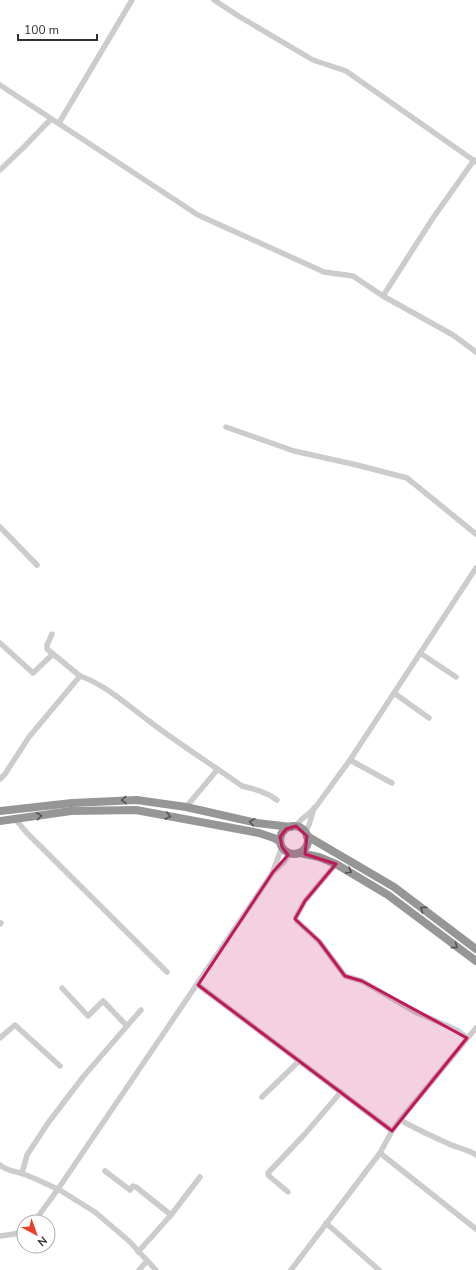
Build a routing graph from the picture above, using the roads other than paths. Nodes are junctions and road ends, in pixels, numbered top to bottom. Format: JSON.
{"nodes":[{"id":1,"x":132,"y":0,"type":"edge"},
{"id":2,"x":214,"y":0,"type":"edge"},
{"id":3,"x":0,"y":85,"type":"edge"},
{"id":4,"x":51,"y":118,"type":"junction"},
{"id":5,"x":59,"y":123,"type":"junction"},
{"id":6,"x":475,"y":161,"type":"edge"},
{"id":7,"x":0,"y":170,"type":"edge"},
{"id":8,"x":383,"y":296,"type":"junction"},
{"id":9,"x":476,"y":352,"type":"edge"},
{"id":10,"x":226,"y":427,"type":"dead end"},
{"id":11,"x":0,"y":527,"type":"edge"},
{"id":12,"x":476,"y":534,"type":"edge"},
{"id":13,"x":37,"y":565,"type":"dead end"},
{"id":14,"x":476,"y":568,"type":"edge"},
{"id":15,"x":52,"y":634,"type":"dead end"},
{"id":16,"x":0,"y":643,"type":"edge"},
{"id":17,"x":420,"y":653,"type":"junction"},
{"id":18,"x":53,"y":654,"type":"junction"},
{"id":19,"x":80,"y":676,"type":"junction"},
{"id":20,"x":456,"y":677,"type":"dead end"},
{"id":21,"x":394,"y":693,"type":"junction"},
{"id":22,"x":429,"y":718,"type":"dead end"},
{"id":23,"x":350,"y":760,"type":"junction"},
{"id":24,"x":218,"y":769,"type":"junction"},
{"id":25,"x":0,"y":779,"type":"edge"},
{"id":26,"x":392,"y":783,"type":"dead end"},
{"id":27,"x":277,"y":800,"type":"dead end"},
{"id":28,"x":186,"y":807,"type":"junction"},
{"id":29,"x":315,"y":808,"type":"junction"},
{"id":30,"x":0,"y":811,"type":"edge"},
{"id":31,"x":15,"y":819,"type":"junction"},
{"id":32,"x":0,"y":821,"type":"edge"},
{"id":33,"x":294,"y":827,"type":"junction"},
{"id":34,"x":306,"y":834,"type":"junction"},
{"id":35,"x":281,"y":845,"type":"junction"},
{"id":36,"x":300,"y":853,"type":"junction"},
{"id":37,"x":290,"y":854,"type":"junction"},
{"id":38,"x":336,"y":864,"type":"junction"},
{"id":39,"x":273,"y":872,"type":"junction"},
{"id":40,"x":476,"y":949,"type":"edge"},
{"id":41,"x":476,"y":961,"type":"edge"},
{"id":42,"x":167,"y":972,"type":"dead end"},
{"id":43,"x":198,"y":985,"type":"junction"},
{"id":44,"x":62,"y":988,"type":"dead end"},
{"id":45,"x":141,"y":1010,"type":"dead end"},
{"id":46,"x":128,"y":1026,"type":"junction"},
{"id":47,"x":476,"y":1028,"type":"edge"},
{"id":48,"x":0,"y":1038,"type":"edge"},
{"id":49,"x":467,"y":1038,"type":"junction"},
{"id":50,"x":299,"y":1061,"type":"junction"},
{"id":51,"x":60,"y":1066,"type":"dead end"},
{"id":52,"x":341,"y":1092,"type":"junction"},
{"id":53,"x":262,"y":1097,"type":"dead end"},
{"id":54,"x":400,"y":1120,"type":"junction"},
{"id":55,"x":392,"y":1130,"type":"junction"},
{"id":56,"x":380,"y":1153,"type":"junction"},
{"id":57,"x":476,"y":1155,"type":"edge"},
{"id":58,"x":0,"y":1165,"type":"edge"},
{"id":59,"x":105,"y":1171,"type":"dead end"},
{"id":60,"x":22,"y":1173,"type":"junction"},
{"id":61,"x":200,"y":1177,"type":"dead end"},
{"id":62,"x":58,"y":1189,"type":"junction"},
{"id":63,"x":288,"y":1192,"type":"dead end"},
{"id":64,"x":40,"y":1214,"type":"edge"},
{"id":65,"x":171,"y":1215,"type":"junction"},
{"id":66,"x":326,"y":1223,"type":"junction"},
{"id":67,"x":476,"y":1229,"type":"edge"},
{"id":68,"x":16,"y":1232,"type":"edge"},
{"id":69,"x":0,"y":1236,"type":"edge"},
{"id":70,"x":138,"y":1252,"type":"junction"},
{"id":71,"x":147,"y":1261,"type":"junction"},
{"id":72,"x":139,"y":1270,"type":"edge"},
{"id":73,"x":156,"y":1270,"type":"edge"},
{"id":74,"x":290,"y":1270,"type":"edge"},
{"id":75,"x":379,"y":1270,"type":"edge"}],
"edges":[{"from":1,"to":5,"type":"street"},
{"from":2,"to":6,"type":"street"},
{"from":3,"to":4,"type":"street"},
{"from":4,"to":5,"type":"street"},
{"from":4,"to":7,"type":"street"},
{"from":5,"to":8,"type":"street"},
{"from":6,"to":8,"type":"street"},
{"from":8,"to":9,"type":"street"},
{"from":10,"to":12,"type":"street"},
{"from":11,"to":13,"type":"street"},
{"from":14,"to":17,"type":"street"},
{"from":15,"to":18,"type":"street"},
{"from":16,"to":18,"type":"street"},
{"from":17,"to":20,"type":"street"},
{"from":17,"to":21,"type":"street"},
{"from":18,"to":19,"type":"street"},
{"from":19,"to":24,"type":"street"},
{"from":19,"to":25,"type":"street"},
{"from":21,"to":22,"type":"street"},
{"from":21,"to":23,"type":"street"},
{"from":23,"to":26,"type":"street"},
{"from":23,"to":29,"type":"street"},
{"from":24,"to":27,"type":"street"},
{"from":24,"to":28,"type":"street"},
{"from":28,"to":30,"type":"highway","one_way":true},
{"from":33,"to":28,"type":"highway","one_way":true},
{"from":29,"to":33,"type":"street"},
{"from":29,"to":34,"type":"street"},
{"from":31,"to":32,"type":"highway"},
{"from":31,"to":35,"type":"highway","one_way":true},
{"from":31,"to":42,"type":"street"},
{"from":33,"to":34,"type":"highway"},
{"from":33,"to":35,"type":"highway"},
{"from":34,"to":36,"type":"highway"},
{"from":40,"to":34,"type":"highway","one_way":true},
{"from":35,"to":37,"type":"highway"},
{"from":35,"to":39,"type":"street"},
{"from":36,"to":37,"type":"highway"},
{"from":36,"to":38,"type":"highway"},
{"from":37,"to":39,"type":"street"},
{"from":38,"to":41,"type":"highway","one_way":true},
{"from":38,"to":49,"type":"street"},
{"from":39,"to":43,"type":"street"},
{"from":43,"to":50,"type":"street"},
{"from":43,"to":62,"type":"street"},
{"from":44,"to":46,"type":"street"},
{"from":45,"to":46,"type":"street"},
{"from":46,"to":60,"type":"street"},
{"from":47,"to":49,"type":"street"},
{"from":48,"to":51,"type":"street"},
{"from":49,"to":54,"type":"street"},
{"from":50,"to":52,"type":"street"},
{"from":50,"to":53,"type":"street"},
{"from":52,"to":55,"type":"street"},
{"from":52,"to":63,"type":"street"},
{"from":54,"to":55,"type":"street"},
{"from":54,"to":57,"type":"street"},
{"from":55,"to":56,"type":"street"},
{"from":56,"to":66,"type":"street"},
{"from":56,"to":67,"type":"street"},
{"from":58,"to":60,"type":"street"},
{"from":59,"to":65,"type":"street"},
{"from":60,"to":62,"type":"street"},
{"from":61,"to":65,"type":"street"},
{"from":62,"to":64,"type":"street"},
{"from":62,"to":70,"type":"street"},
{"from":65,"to":70,"type":"street"},
{"from":66,"to":74,"type":"street"},
{"from":66,"to":75,"type":"street"},
{"from":68,"to":69,"type":"street"},
{"from":70,"to":71,"type":"street"},
{"from":71,"to":72,"type":"street"},
{"from":71,"to":73,"type":"street"}]}
